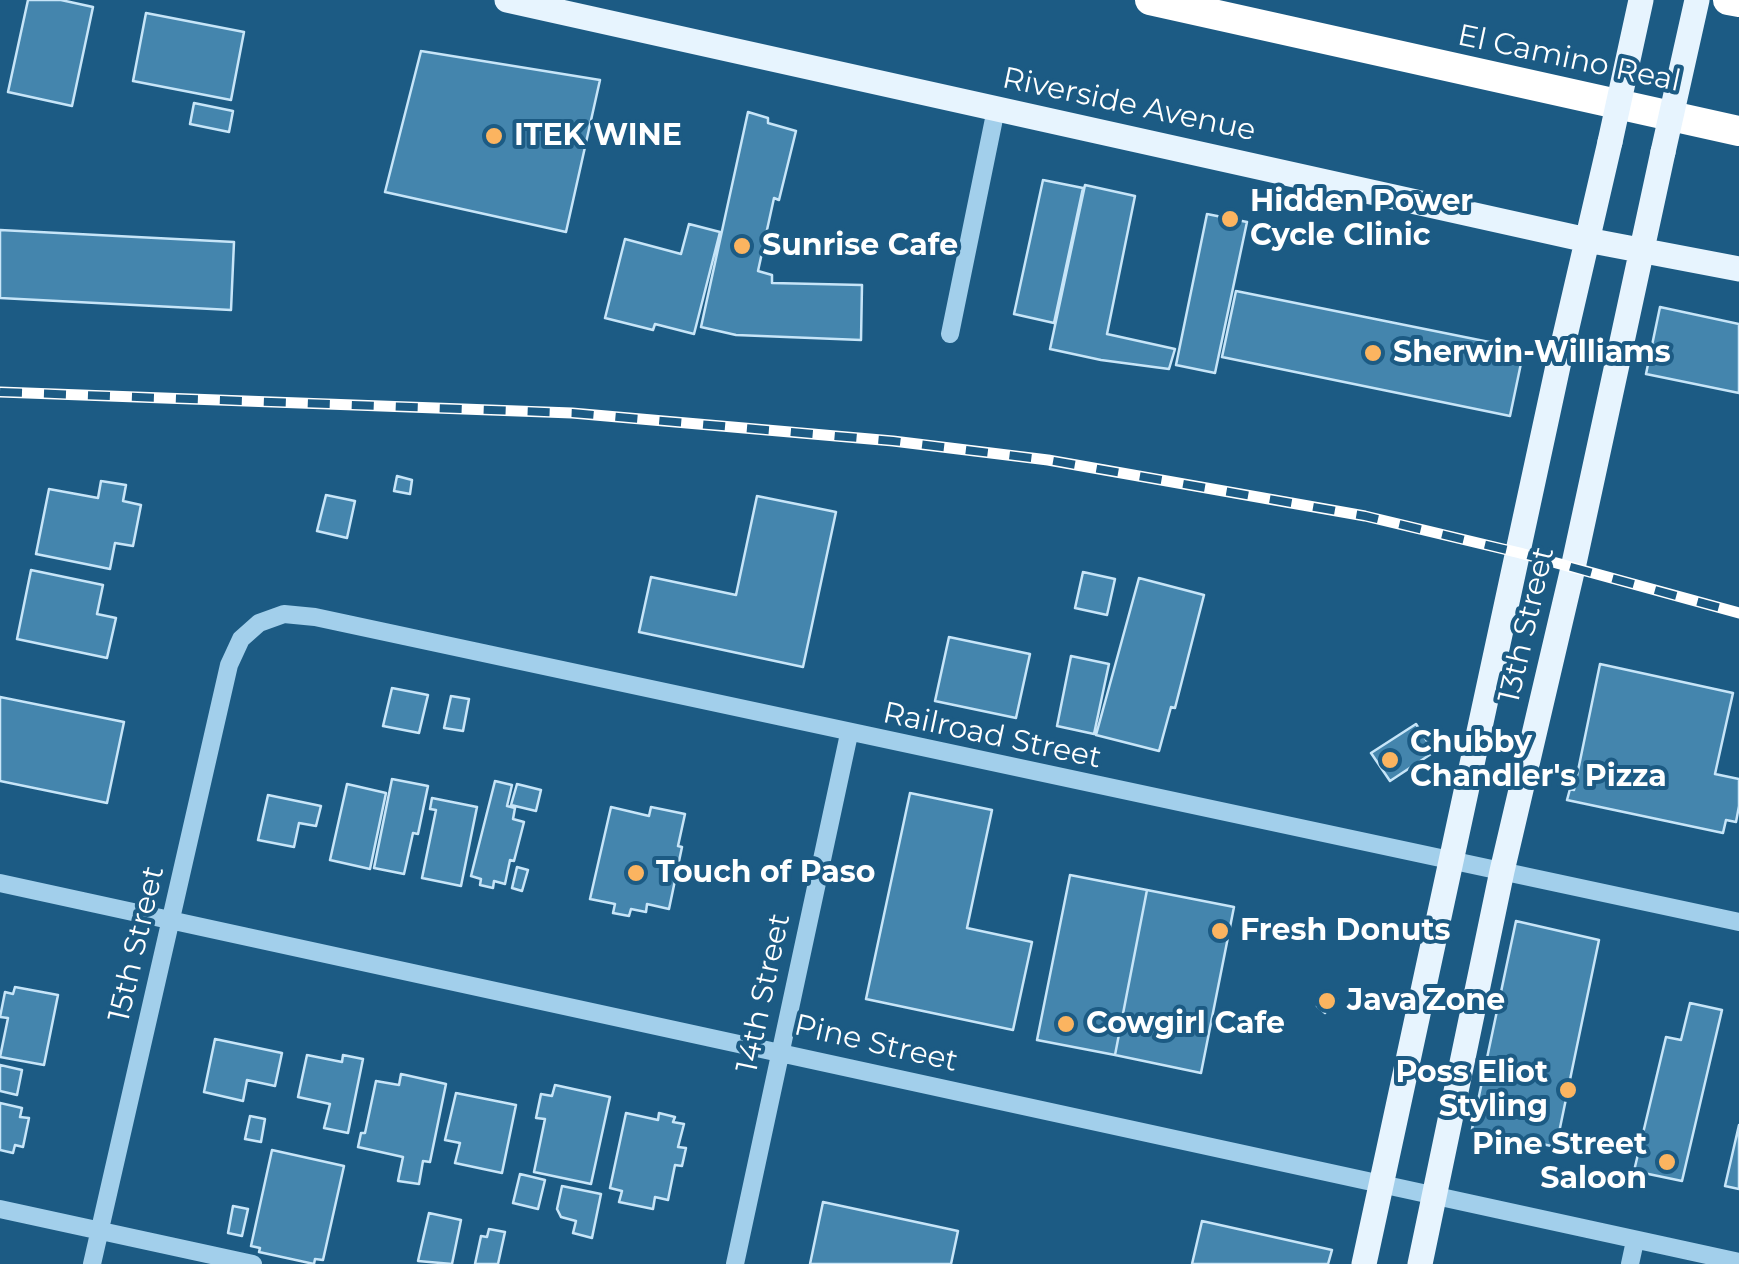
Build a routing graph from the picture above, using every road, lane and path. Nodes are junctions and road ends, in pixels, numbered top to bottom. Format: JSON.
{"nodes":[{"id":1,"x":507,"y":0,"type":"edge"},
{"id":2,"x":1150,"y":0,"type":"edge"},
{"id":3,"x":1642,"y":0,"type":"edge"},
{"id":4,"x":1697,"y":0,"type":"edge"},
{"id":5,"x":1728,"y":0,"type":"edge"},
{"id":6,"x":1739,"y":2,"type":"edge"},
{"id":7,"x":996,"y":109,"type":"junction"},
{"id":8,"x":1739,"y":131,"type":"edge"},
{"id":9,"x":1588,"y":240,"type":"junction"},
{"id":10,"x":1643,"y":249,"type":"junction"},
{"id":11,"x":1739,"y":269,"type":"edge"},
{"id":12,"x":950,"y":334,"type":"dead end"},
{"id":13,"x":241,"y":638,"type":"joint"},
{"id":14,"x":849,"y":734,"type":"junction"},
{"id":15,"x":1450,"y":860,"type":"junction"},
{"id":16,"x":1502,"y":871,"type":"junction"},
{"id":17,"x":0,"y":883,"type":"edge"},
{"id":18,"x":172,"y":918,"type":"junction"},
{"id":19,"x":1739,"y":922,"type":"edge"},
{"id":20,"x":779,"y":1051,"type":"junction"},
{"id":21,"x":1381,"y":1184,"type":"junction"},
{"id":22,"x":1434,"y":1196,"type":"junction"},
{"id":23,"x":0,"y":1209,"type":"edge"},
{"id":24,"x":99,"y":1230,"type":"junction"},
{"id":25,"x":1635,"y":1241,"type":"junction"},
{"id":26,"x":1726,"y":1262,"type":"edge"},
{"id":27,"x":92,"y":1264,"type":"edge"},
{"id":28,"x":253,"y":1264,"type":"edge"},
{"id":29,"x":735,"y":1264,"type":"edge"},
{"id":30,"x":1364,"y":1264,"type":"edge"},
{"id":31,"x":1420,"y":1264,"type":"edge"},
{"id":32,"x":1630,"y":1264,"type":"edge"}],
"edges":[{"from":1,"to":7,"type":"main road","name":"Riverside Avenue"},
{"from":2,"to":8,"type":"highway","name":"El Camino Real"},
{"from":3,"to":9,"type":"main road","name":"13th Street","bridge":true},
{"from":4,"to":10,"type":"main road","name":"13th Street","bridge":true},
{"from":5,"to":6,"type":"highway"},
{"from":7,"to":9,"type":"main road","name":"Riverside Avenue"},
{"from":7,"to":12,"type":"street"},
{"from":9,"to":10,"type":"main road","name":"Riverside Avenue"},
{"from":9,"to":15,"type":"main road","name":"13th Street"},
{"from":10,"to":11,"type":"main road","name":"Riverside Avenue"},
{"from":10,"to":16,"type":"main road","name":"13th Street"},
{"from":13,"to":14,"type":"street","name":"Railroad Street"},
{"from":13,"to":18,"type":"street","name":"15th Street"},
{"from":14,"to":15,"type":"street","name":"Railroad Street"},
{"from":14,"to":20,"type":"street","name":"14th Street"},
{"from":15,"to":16,"type":"street","name":"Railroad Street"},
{"from":15,"to":21,"type":"main road","name":"13th Street"},
{"from":16,"to":19,"type":"street","name":"Railroad Street"},
{"from":16,"to":22,"type":"main road","name":"13th Street"},
{"from":17,"to":18,"type":"street","name":"Pine Street"},
{"from":18,"to":20,"type":"street","name":"Pine Street"},
{"from":18,"to":24,"type":"street","name":"15th Street"},
{"from":20,"to":21,"type":"street","name":"Pine Street"},
{"from":20,"to":29,"type":"street","name":"14th Street"},
{"from":21,"to":22,"type":"street","name":"Pine Street"},
{"from":21,"to":30,"type":"main road","name":"13th Street"},
{"from":22,"to":25,"type":"street","name":"Pine Street"},
{"from":22,"to":31,"type":"main road","name":"13th Street"},
{"from":23,"to":24,"type":"street"},
{"from":24,"to":27,"type":"street","name":"15th Street"},
{"from":24,"to":28,"type":"street"},
{"from":25,"to":26,"type":"street","name":"Pine Street"},
{"from":25,"to":32,"type":"street"}]}
